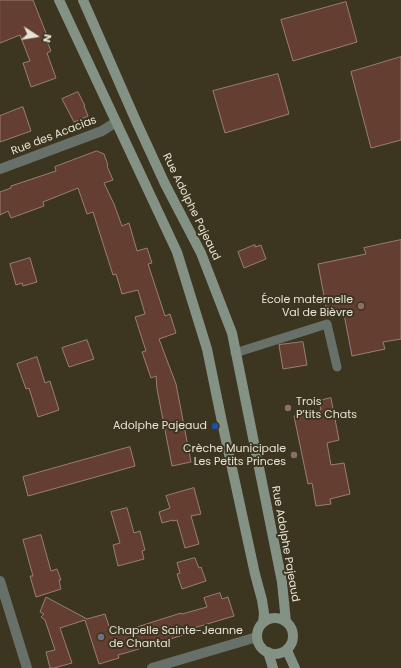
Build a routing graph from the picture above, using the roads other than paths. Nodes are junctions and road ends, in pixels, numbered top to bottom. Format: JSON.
{"nodes":[{"id":1,"x":59,"y":0,"type":"edge"},
{"id":2,"x":83,"y":0,"type":"edge"},
{"id":3,"x":116,"y":122,"type":"junction"},
{"id":4,"x":0,"y":169,"type":"edge"},
{"id":5,"x":235,"y":353,"type":"junction"},
{"id":6,"x":337,"y":367,"type":"dead end"},
{"id":7,"x":0,"y":581,"type":"edge"},
{"id":8,"x":263,"y":622,"type":"junction"},
{"id":9,"x":286,"y":622,"type":"junction"},
{"id":10,"x":257,"y":637,"type":"junction"},
{"id":11,"x":287,"y":649,"type":"junction"},
{"id":12,"x":268,"y":652,"type":"junction"},
{"id":13,"x":27,"y":668,"type":"edge"},
{"id":14,"x":152,"y":668,"type":"edge"},
{"id":15,"x":272,"y":668,"type":"edge"},
{"id":16,"x":295,"y":668,"type":"edge"}],
"edges":[{"from":1,"to":3,"type":"main road"},
{"from":2,"to":5,"type":"main road","name":"Rue Adolphe Pajeaud"},
{"from":3,"to":4,"type":"street","name":"Rue des Acacias"},
{"from":3,"to":8,"type":"main road"},
{"from":5,"to":6,"type":"lane"},
{"from":5,"to":9,"type":"main road","name":"Rue Adolphe Pajeaud"},
{"from":7,"to":13,"type":"street"},
{"from":8,"to":9,"type":"main road"},
{"from":8,"to":10,"type":"main road"},
{"from":9,"to":11,"type":"main road"},
{"from":10,"to":12,"type":"main road"},
{"from":10,"to":14,"type":"street"},
{"from":11,"to":12,"type":"main road"},
{"from":11,"to":16,"type":"main road"},
{"from":12,"to":15,"type":"main road"}]}
